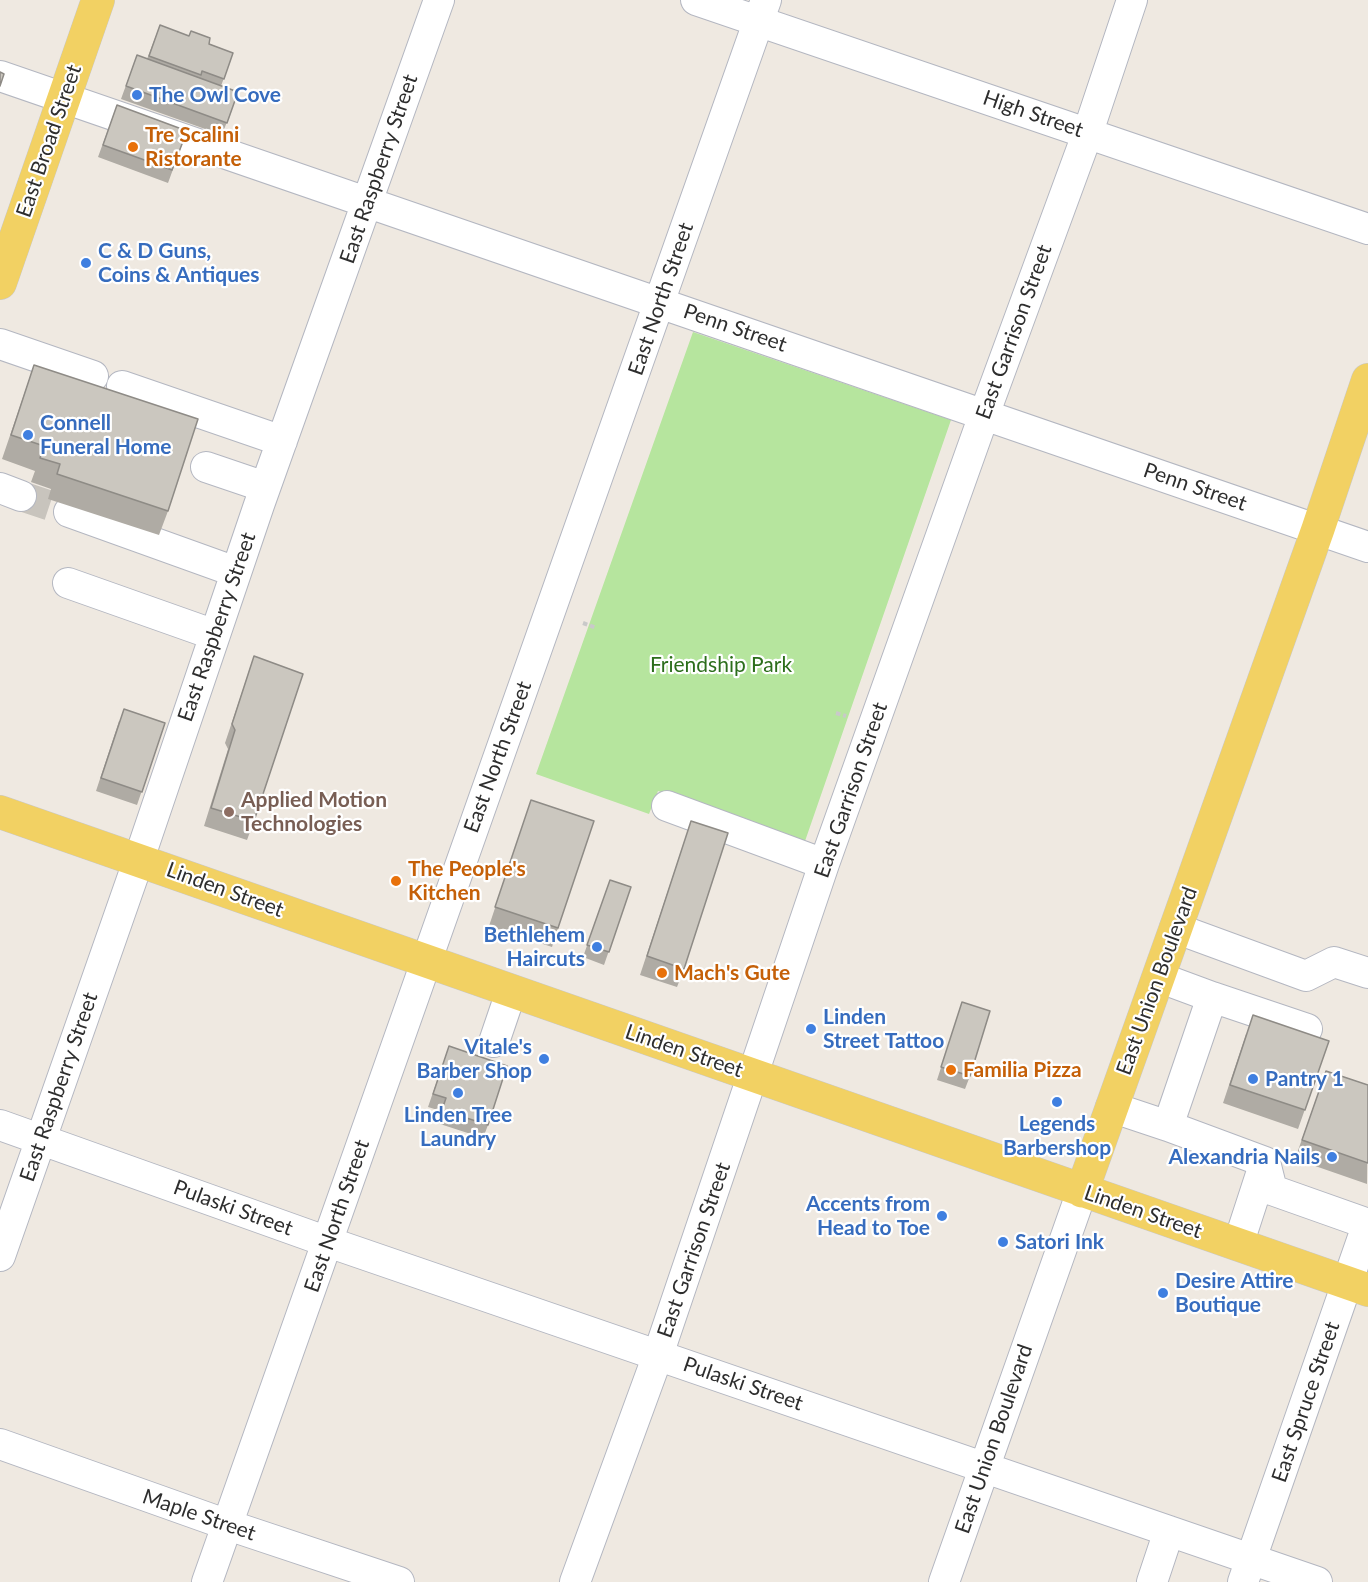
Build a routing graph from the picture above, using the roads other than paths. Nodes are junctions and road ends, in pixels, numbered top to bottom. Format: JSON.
{"nodes":[{"id":1,"x":98,"y":0,"type":"edge"},
{"id":2,"x":439,"y":0,"type":"edge"},
{"id":3,"x":696,"y":0,"type":"edge"},
{"id":4,"x":1132,"y":0,"type":"edge"},
{"id":5,"x":762,"y":11,"type":"edge"},
{"id":6,"x":0,"y":76,"type":"edge"},
{"id":7,"x":65,"y":99,"type":"junction"},
{"id":8,"x":1088,"y":132,"type":"junction"},
{"id":9,"x":367,"y":204,"type":"junction"},
{"id":10,"x":1368,"y":229,"type":"edge"},
{"id":11,"x":0,"y":283,"type":"edge"},
{"id":12,"x":660,"y":302,"type":"junction"},
{"id":13,"x":0,"y":344,"type":"edge"},
{"id":14,"x":93,"y":376,"type":"dead end"},
{"id":15,"x":1368,"y":380,"type":"edge"},
{"id":16,"x":122,"y":386,"type":"dead end"},
{"id":17,"x":984,"y":414,"type":"junction"},
{"id":18,"x":282,"y":441,"type":"junction"},
{"id":19,"x":206,"y":466,"type":"dead end"},
{"id":20,"x":266,"y":486,"type":"junction"},
{"id":21,"x":69,"y":512,"type":"tunnel mouth"},
{"id":22,"x":1318,"y":529,"type":"junction"},
{"id":23,"x":1368,"y":547,"type":"edge"},
{"id":24,"x":236,"y":572,"type":"junction"},
{"id":25,"x":68,"y":583,"type":"dead end"},
{"id":26,"x":215,"y":635,"type":"junction"},
{"id":27,"x":667,"y":806,"type":"dead end"},
{"id":28,"x":0,"y":812,"type":"edge"},
{"id":29,"x":139,"y":859,"type":"junction"},
{"id":30,"x":824,"y":864,"type":"junction"},
{"id":31,"x":1176,"y":928,"type":"junction"},
{"id":32,"x":425,"y":962,"type":"junction"},
{"id":33,"x":1368,"y":973,"type":"edge"},
{"id":34,"x":1158,"y":977,"type":"junction"},
{"id":35,"x":511,"y":992,"type":"junction"},
{"id":36,"x":1212,"y":997,"type":"junction"},
{"id":37,"x":1307,"y":1029,"type":"dead end"},
{"id":38,"x":494,"y":1042,"type":"dead end"},
{"id":39,"x":754,"y":1075,"type":"junction"},
{"id":40,"x":1111,"y":1107,"type":"junction"},
{"id":41,"x":0,"y":1125,"type":"edge"},
{"id":42,"x":1168,"y":1126,"type":"junction"},
{"id":43,"x":41,"y":1139,"type":"junction"},
{"id":44,"x":1265,"y":1162,"type":"junction"},
{"id":45,"x":1082,"y":1191,"type":"junction"},
{"id":46,"x":1368,"y":1223,"type":"edge"},
{"id":47,"x":328,"y":1242,"type":"junction"},
{"id":48,"x":1238,"y":1245,"type":"junction"},
{"id":49,"x":0,"y":1256,"type":"edge"},
{"id":50,"x":1358,"y":1286,"type":"edge"},
{"id":51,"x":658,"y":1354,"type":"junction"},
{"id":52,"x":0,"y":1444,"type":"edge"},
{"id":53,"x":984,"y":1467,"type":"junction"},
{"id":54,"x":228,"y":1526,"type":"junction"},
{"id":55,"x":1169,"y":1531,"type":"junction"},
{"id":56,"x":1247,"y":1570,"type":"edge"},
{"id":57,"x":207,"y":1582,"type":"edge"},
{"id":58,"x":399,"y":1582,"type":"edge"},
{"id":59,"x":575,"y":1582,"type":"edge"},
{"id":60,"x":944,"y":1582,"type":"edge"},
{"id":61,"x":1152,"y":1582,"type":"edge"},
{"id":62,"x":1317,"y":1582,"type":"edge"}],
"edges":[{"from":1,"to":7,"type":"main road","name":"East Broad Street"},
{"from":2,"to":9,"type":"street","name":"East Raspberry Street"},
{"from":3,"to":5,"type":"street","name":"High Street"},
{"from":4,"to":8,"type":"street","name":"East Garrison Street"},
{"from":5,"to":8,"type":"street","name":"High Street"},
{"from":5,"to":12,"type":"street","name":"East North Street"},
{"from":6,"to":7,"type":"street","name":"Penn Street"},
{"from":7,"to":9,"type":"street","name":"Penn Street"},
{"from":7,"to":11,"type":"main road","name":"East Broad Street"},
{"from":8,"to":10,"type":"street","name":"High Street"},
{"from":8,"to":17,"type":"street","name":"East Garrison Street"},
{"from":9,"to":12,"type":"street","name":"Penn Street"},
{"from":9,"to":18,"type":"street","name":"East Raspberry Street"},
{"from":12,"to":17,"type":"street","name":"Penn Street"},
{"from":12,"to":32,"type":"street","name":"East North Street"},
{"from":13,"to":14,"type":"street"},
{"from":15,"to":22,"type":"main road","name":"East Union Boulevard"},
{"from":16,"to":18,"type":"street"},
{"from":17,"to":22,"type":"street","name":"Penn Street"},
{"from":17,"to":30,"type":"street","name":"East Garrison Street"},
{"from":18,"to":20,"type":"street","name":"East Raspberry Street"},
{"from":19,"to":20,"type":"street"},
{"from":20,"to":24,"type":"street","name":"East Raspberry Street"},
{"from":21,"to":24,"type":"street"},
{"from":22,"to":23,"type":"street","name":"Penn Street"},
{"from":22,"to":31,"type":"main road","name":"East Union Boulevard"},
{"from":24,"to":26,"type":"street","name":"East Raspberry Street"},
{"from":25,"to":26,"type":"street"},
{"from":26,"to":29,"type":"street","name":"East Raspberry Street"},
{"from":27,"to":30,"type":"street"},
{"from":28,"to":29,"type":"main road","name":"Linden Street"},
{"from":29,"to":32,"type":"main road","name":"Linden Street"},
{"from":29,"to":43,"type":"street","name":"East Raspberry Street"},
{"from":30,"to":39,"type":"street","name":"East Garrison Street"},
{"from":31,"to":33,"type":"street"},
{"from":31,"to":34,"type":"main road","name":"East Union Boulevard"},
{"from":32,"to":35,"type":"main road","name":"Linden Street"},
{"from":32,"to":47,"type":"street","name":"East North Street"},
{"from":34,"to":36,"type":"street"},
{"from":34,"to":40,"type":"main road","name":"East Union Boulevard"},
{"from":35,"to":38,"type":"street"},
{"from":35,"to":39,"type":"main road","name":"Linden Street"},
{"from":36,"to":37,"type":"street"},
{"from":36,"to":42,"type":"street"},
{"from":39,"to":45,"type":"main road","name":"Linden Street"},
{"from":39,"to":51,"type":"street","name":"East Garrison Street"},
{"from":40,"to":42,"type":"street"},
{"from":40,"to":45,"type":"main road","name":"East Union Boulevard"},
{"from":41,"to":43,"type":"street","name":"Pulaski Street"},
{"from":42,"to":44,"type":"street"},
{"from":43,"to":47,"type":"street","name":"Pulaski Street"},
{"from":43,"to":49,"type":"street","name":"East Raspberry Street"},
{"from":44,"to":46,"type":"street"},
{"from":44,"to":48,"type":"street"},
{"from":45,"to":48,"type":"main road","name":"Linden Street"},
{"from":45,"to":53,"type":"street","name":"East Union Boulevard"},
{"from":46,"to":50,"type":"street","name":"East Spruce Street"},
{"from":47,"to":51,"type":"street","name":"Pulaski Street"},
{"from":47,"to":54,"type":"street","name":"East North Street"},
{"from":48,"to":50,"type":"main road","name":"Linden Street"},
{"from":50,"to":56,"type":"street","name":"East Spruce Street"},
{"from":51,"to":53,"type":"street","name":"Pulaski Street"},
{"from":51,"to":59,"type":"street","name":"East Garrison Street"},
{"from":52,"to":54,"type":"street","name":"Maple Street"},
{"from":53,"to":55,"type":"street","name":"Pulaski Street"},
{"from":53,"to":60,"type":"street","name":"East Union Boulevard"},
{"from":54,"to":57,"type":"street","name":"East North Street"},
{"from":54,"to":58,"type":"street","name":"Maple Street"},
{"from":55,"to":56,"type":"street","name":"Pulaski Street"},
{"from":55,"to":61,"type":"street"},
{"from":56,"to":62,"type":"street","name":"Pulaski Street"}]}
